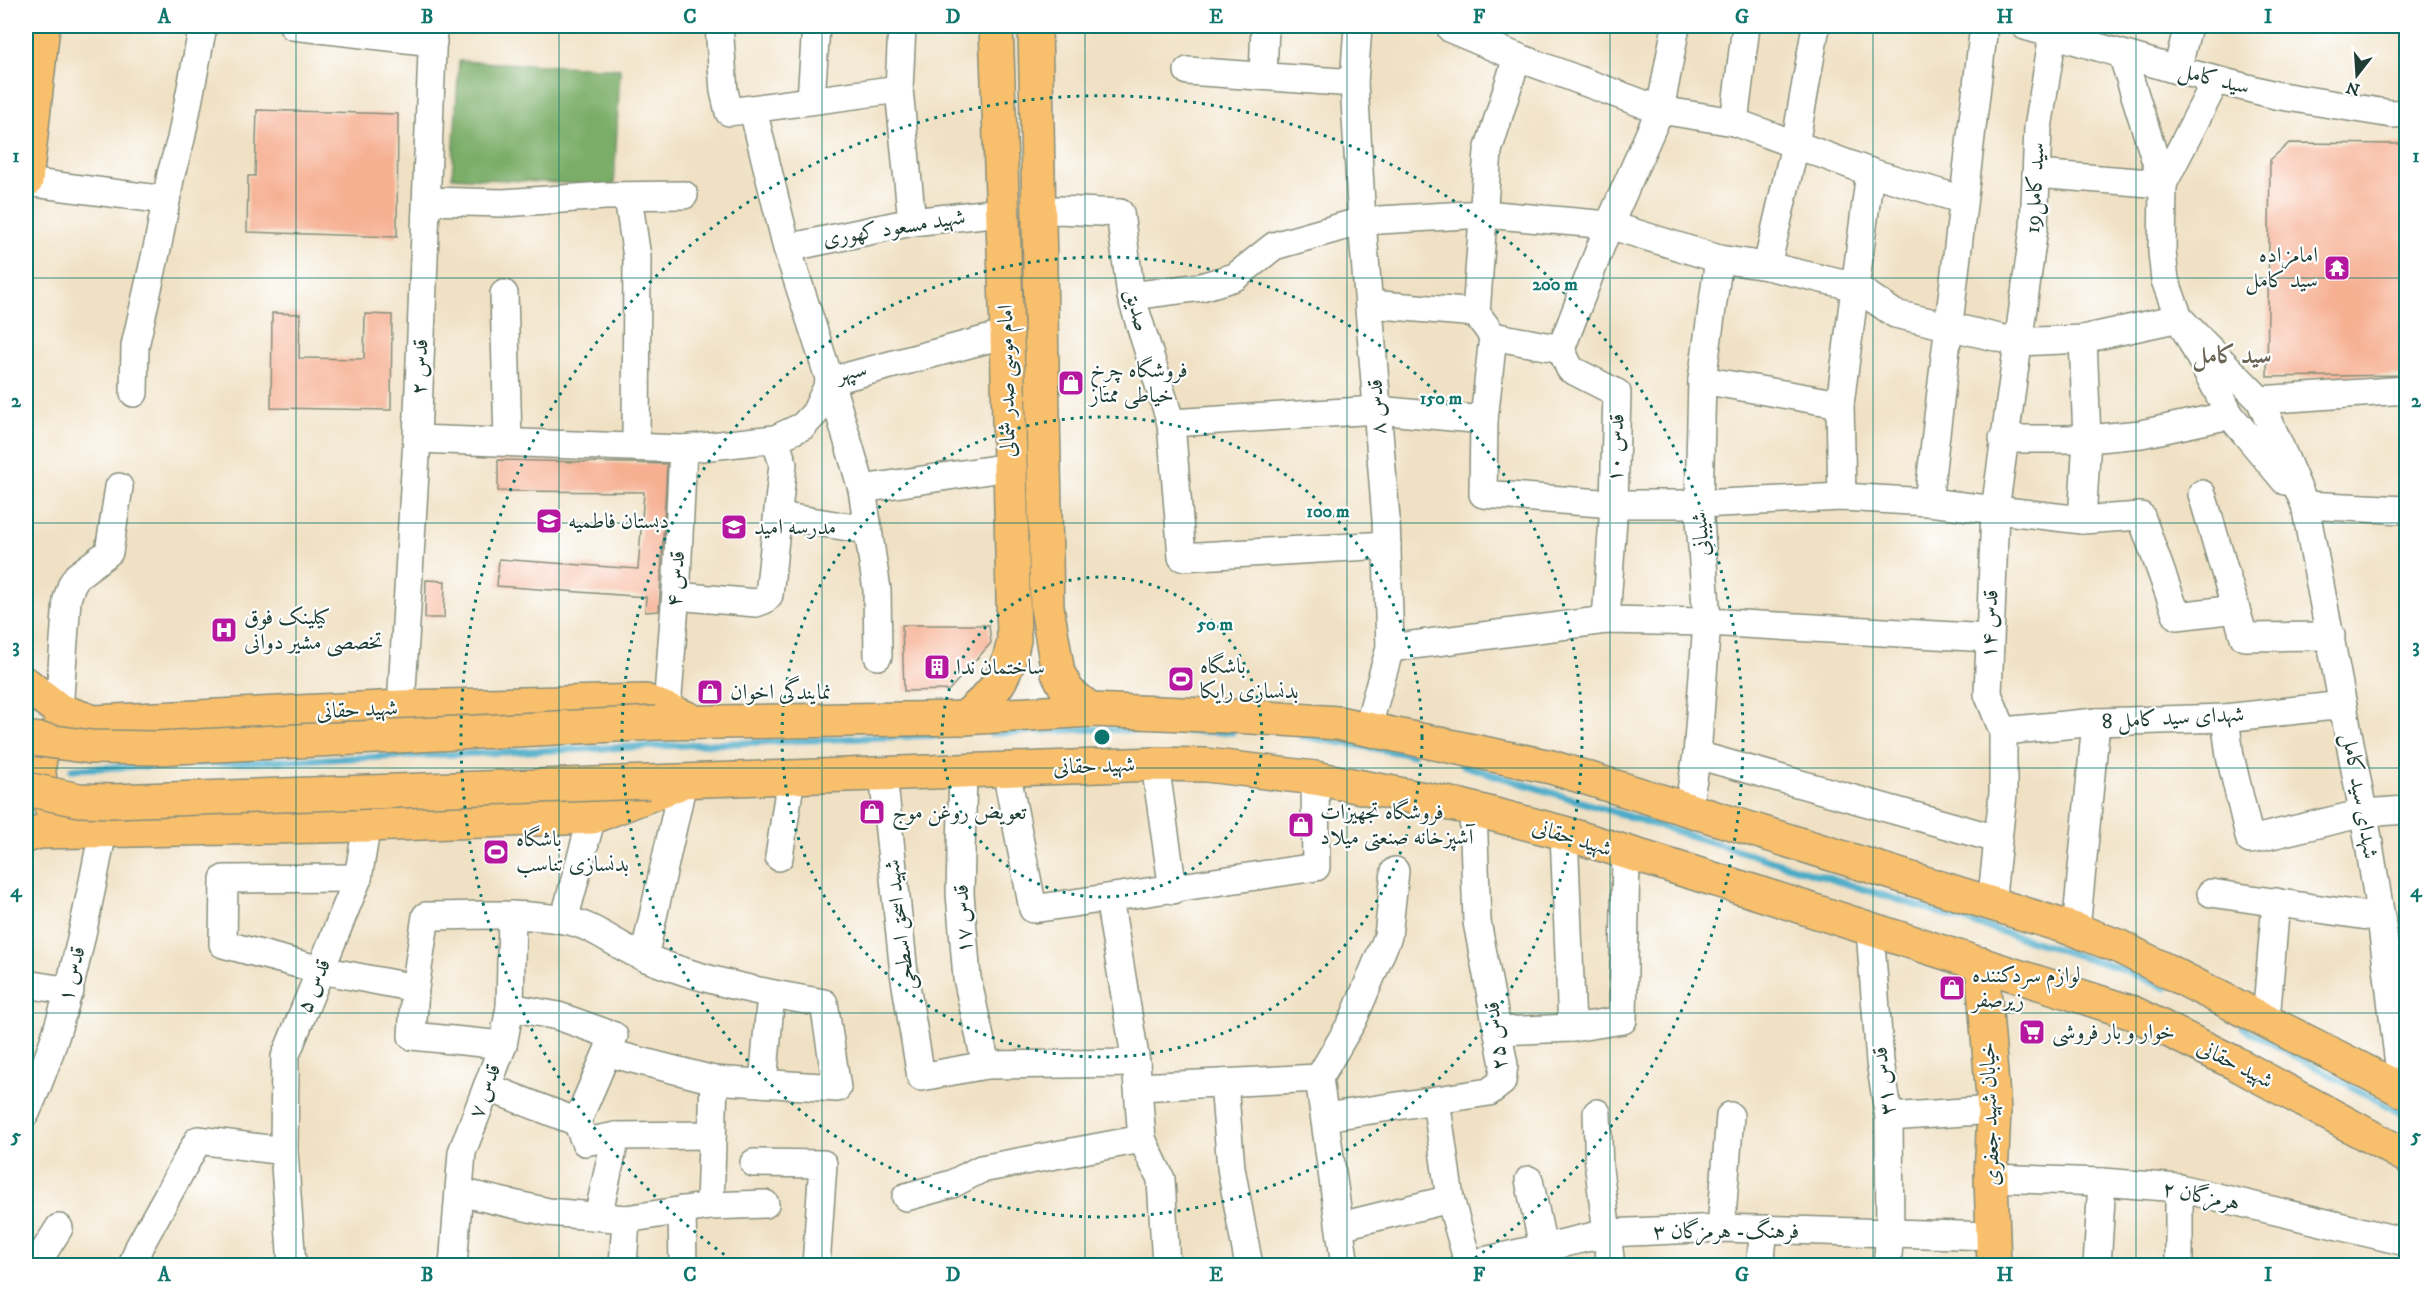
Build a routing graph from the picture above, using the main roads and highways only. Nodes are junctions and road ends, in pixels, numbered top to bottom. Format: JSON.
{"nodes":[{"id":1,"x":43,"y":26,"type":"edge"},
{"id":2,"x":996,"y":26,"type":"edge"},
{"id":3,"x":1035,"y":26,"type":"edge"},
{"id":4,"x":26,"y":181,"type":"edge"},
{"id":5,"x":1053,"y":638,"type":"junction"},
{"id":6,"x":1014,"y":640,"type":"junction"},
{"id":7,"x":26,"y":684,"type":"edge"},
{"id":8,"x":1091,"y":711,"type":"junction"},
{"id":9,"x":673,"y":718,"type":"junction"},
{"id":10,"x":964,"y":718,"type":"junction"},
{"id":11,"x":94,"y":722,"type":"junction"},
{"id":12,"x":26,"y":738,"type":"edge"},
{"id":13,"x":683,"y":782,"type":"junction"},
{"id":14,"x":26,"y":789,"type":"edge"},
{"id":15,"x":92,"y":831,"type":"junction"},
{"id":16,"x":26,"y":836,"type":"edge"},
{"id":17,"x":1982,"y":964,"type":"junction"},
{"id":18,"x":2405,"y":1089,"type":"edge"},
{"id":19,"x":2406,"y":1156,"type":"edge"},
{"id":20,"x":1994,"y":1251,"type":"edge"}],
"edges":[{"from":1,"to":4,"type":"main road"},
{"from":2,"to":6,"type":"main road","name":"امام موسی صدر شمالی"},
{"from":3,"to":5,"type":"main road","name":"امام موسی صدر شمالی"},
{"from":5,"to":6,"type":"main road"},
{"from":5,"to":8,"type":"main road","name":"امام موسی صدر شمالی"},
{"from":6,"to":10,"type":"main road","name":"امام موسی صدر شمالی"},
{"from":7,"to":11,"type":"main road","name":"شهید حقانی"},
{"from":8,"to":10,"type":"main road","name":"شهید حقانی"},
{"from":8,"to":18,"type":"main road","name":"شهید حقانی"},
{"from":9,"to":10,"type":"main road","name":"شهید حقانی"},
{"from":9,"to":11,"type":"main road","name":"شهید حقانی"},
{"from":9,"to":12,"type":"main road","bridge":true},
{"from":11,"to":15,"type":"main road"},
{"from":13,"to":14,"type":"main road","name":"شهید حقانی","bridge":true},
{"from":13,"to":15,"type":"main road","name":"شهید حقانی"},
{"from":13,"to":17,"type":"main road","name":"شهید حقانی"},
{"from":15,"to":16,"type":"main road","name":"شهید حقانی"},
{"from":17,"to":19,"type":"main road","name":"شهید حقانی"},
{"from":17,"to":20,"type":"main road","name":"خیابان شهید جعفری"}]}
